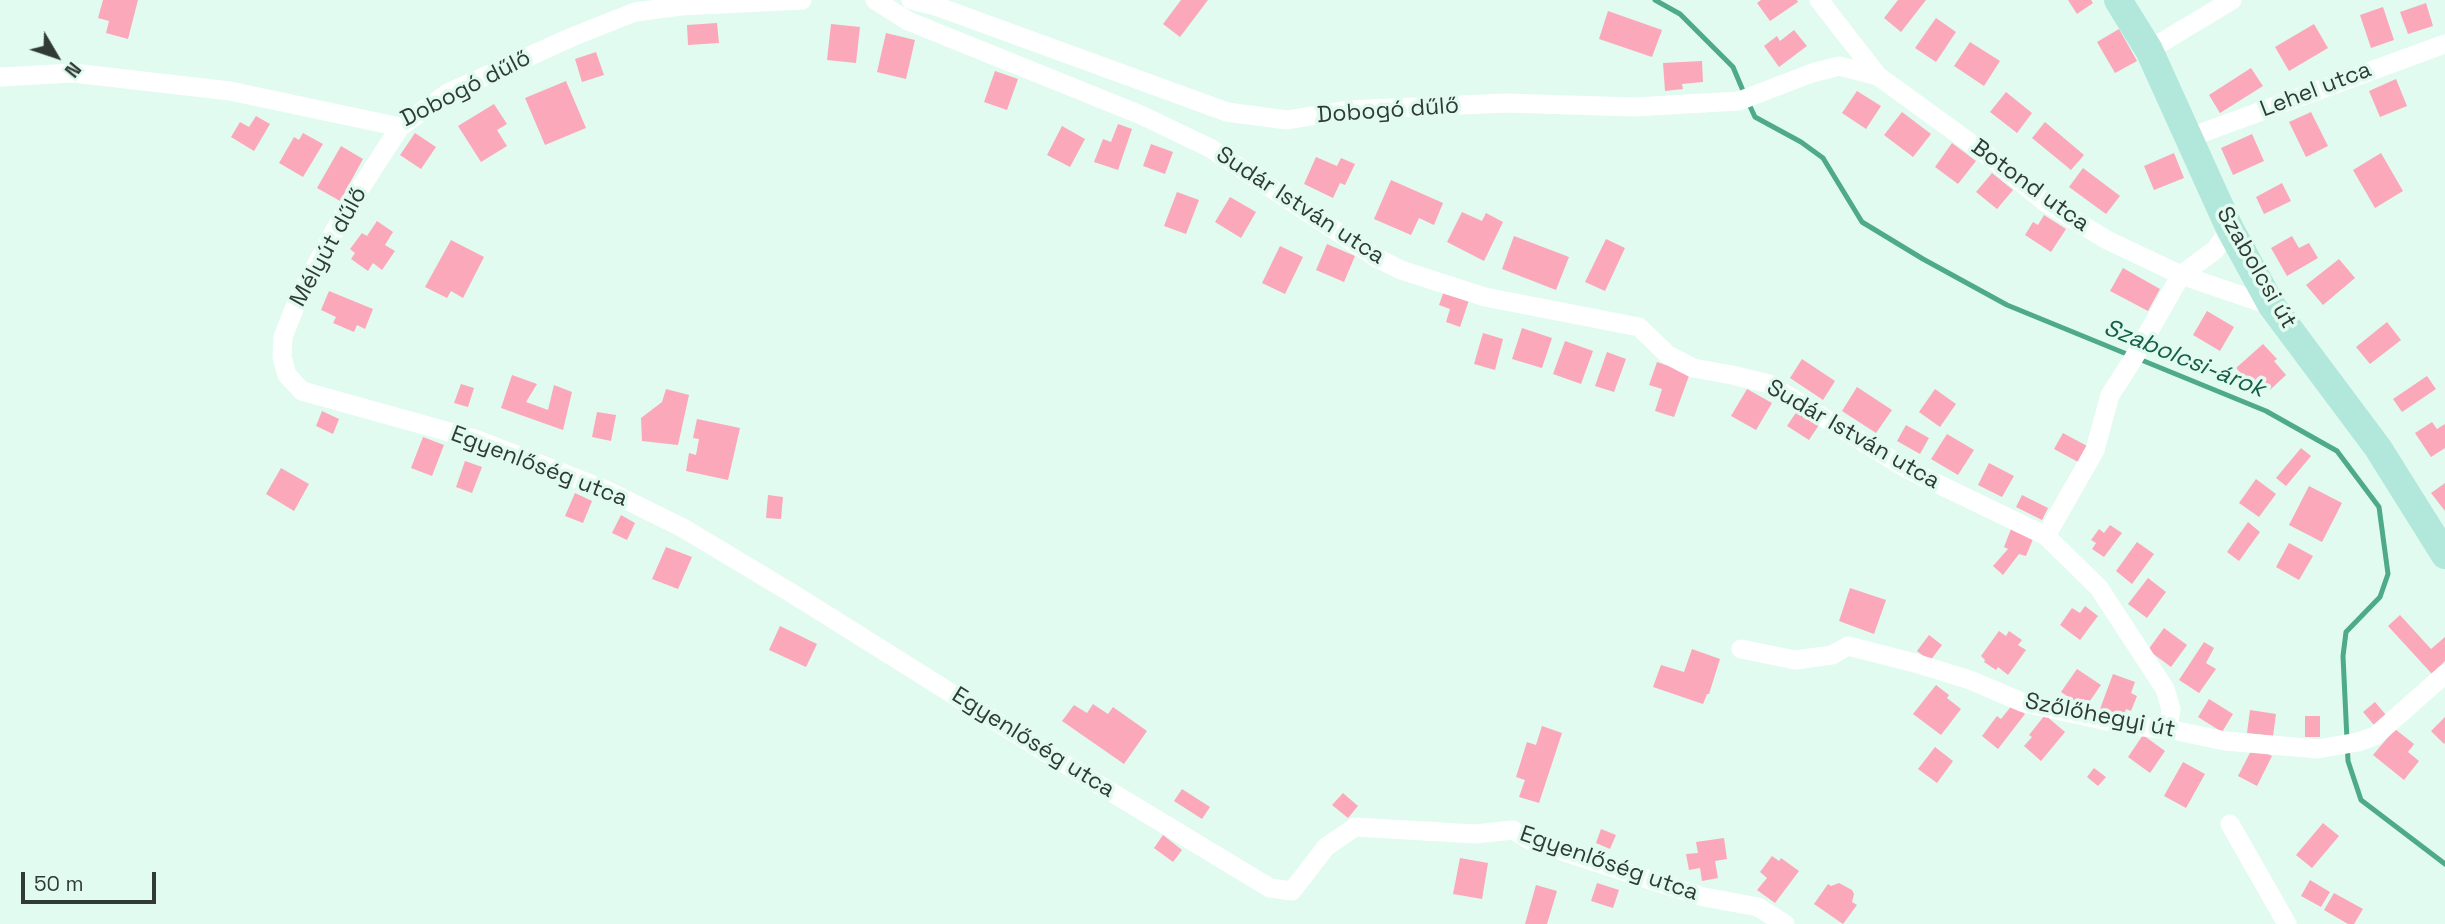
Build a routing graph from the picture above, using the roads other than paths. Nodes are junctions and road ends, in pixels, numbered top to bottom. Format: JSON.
{"nodes":[{"id":1,"x":802,"y":0,"type":"edge"},
{"id":2,"x":875,"y":0,"type":"edge"},
{"id":3,"x":911,"y":0,"type":"edge"},
{"id":4,"x":1819,"y":0,"type":"edge"},
{"id":5,"x":2118,"y":0,"type":"edge"},
{"id":6,"x":2232,"y":0,"type":"edge"},
{"id":7,"x":2445,"y":44,"type":"edge"},
{"id":8,"x":2149,"y":50,"type":"junction"},
{"id":9,"x":1878,"y":76,"type":"junction"},
{"id":10,"x":0,"y":77,"type":"edge"},
{"id":11,"x":400,"y":127,"type":"junction"},
{"id":12,"x":2188,"y":138,"type":"junction"},
{"id":13,"x":2230,"y":229,"type":"junction"},
{"id":14,"x":2181,"y":275,"type":"junction"},
{"id":15,"x":2272,"y":306,"type":"junction"},
{"id":16,"x":287,"y":375,"type":"joint"},
{"id":17,"x":2046,"y":536,"type":"junction"},
{"id":18,"x":2445,"y":555,"type":"edge"},
{"id":19,"x":1741,"y":649,"type":"dead end"},
{"id":20,"x":2445,"y":674,"type":"edge"},
{"id":21,"x":2168,"y":729,"type":"junction"},
{"id":22,"x":2230,"y":824,"type":"dead end"},
{"id":23,"x":1785,"y":924,"type":"edge"},
{"id":24,"x":2287,"y":924,"type":"edge"}],
"edges":[{"from":1,"to":11,"type":"street","name":"Dobogó dűlő"},
{"from":2,"to":17,"type":"street","name":"Sudár István utca"},
{"from":3,"to":9,"type":"street","name":"Dobogó dűlő"},
{"from":4,"to":9,"type":"street"},
{"from":5,"to":8,"type":"street","name":"Szabolcsi út"},
{"from":6,"to":8,"type":"street"},
{"from":7,"to":12,"type":"street","name":"Lehel utca"},
{"from":8,"to":12,"type":"street","name":"Szabolcsi út"},
{"from":9,"to":14,"type":"street","name":"Botond utca"},
{"from":10,"to":11,"type":"street","name":"Dobogó dűlő"},
{"from":11,"to":16,"type":"street","name":"Mélyút dűlő"},
{"from":12,"to":13,"type":"street","name":"Szabolcsi út"},
{"from":13,"to":14,"type":"street"},
{"from":13,"to":15,"type":"street","name":"Szabolcsi út"},
{"from":14,"to":15,"type":"street","name":"Botond utca"},
{"from":14,"to":17,"type":"street"},
{"from":15,"to":18,"type":"street","name":"Szabolcsi út"},
{"from":16,"to":23,"type":"street","name":"Egyenlőség utca"},
{"from":17,"to":21,"type":"street","name":"Sudár István utca"},
{"from":19,"to":21,"type":"street","name":"Szőlőhegyi út"},
{"from":20,"to":21,"type":"street","name":"Szőlőhegyi út"},
{"from":22,"to":24,"type":"street"}]}
